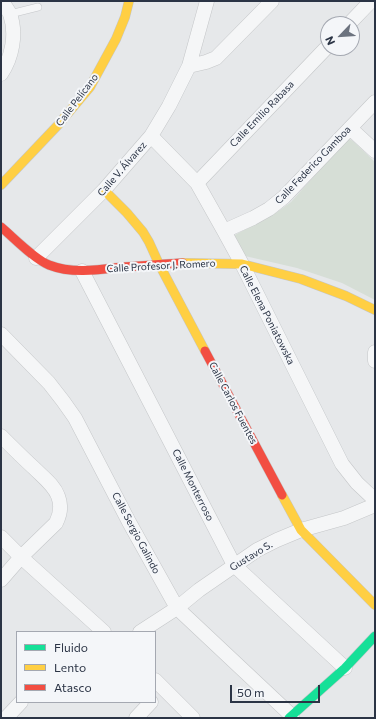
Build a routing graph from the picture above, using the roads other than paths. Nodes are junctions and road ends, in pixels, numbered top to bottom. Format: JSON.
{"nodes":[{"id":1,"x":2,"y":1,"type":"edge"},
{"id":2,"x":129,"y":1,"type":"edge"},
{"id":3,"x":207,"y":1,"type":"edge"},
{"id":4,"x":272,"y":1,"type":"edge"},
{"id":5,"x":371,"y":1,"type":"edge"},
{"id":6,"x":38,"y":7,"type":"dead end"},
{"id":7,"x":10,"y":14,"type":"junction"},
{"id":8,"x":357,"y":16,"type":"edge"},
{"id":9,"x":320,"y":54,"type":"edge"},
{"id":10,"x":189,"y":66,"type":"junction"},
{"id":11,"x":1,"y":74,"type":"edge"},
{"id":12,"x":375,"y":102,"type":"edge"},
{"id":13,"x":350,"y":128,"type":"junction"},
{"id":14,"x":151,"y":136,"type":"junction"},
{"id":15,"x":375,"y":151,"type":"edge"},
{"id":16,"x":197,"y":183,"type":"junction"},
{"id":17,"x":1,"y":185,"type":"edge"},
{"id":18,"x":104,"y":190,"type":"junction"},
{"id":19,"x":1,"y":227,"type":"edge"},
{"id":20,"x":224,"y":230,"type":"junction"},
{"id":21,"x":36,"y":258,"type":"junction"},
{"id":22,"x":160,"y":264,"type":"junction"},
{"id":23,"x":242,"y":264,"type":"junction"},
{"id":24,"x":82,"y":271,"type":"junction"},
{"id":25,"x":375,"y":310,"type":"edge"},
{"id":26,"x":1,"y":334,"type":"edge"},
{"id":27,"x":375,"y":352,"type":"edge"},
{"id":28,"x":375,"y":361,"type":"edge"},
{"id":29,"x":1,"y":436,"type":"edge"},
{"id":30,"x":375,"y":500,"type":"edge"},
{"id":31,"x":375,"y":505,"type":"edge"},
{"id":32,"x":301,"y":530,"type":"junction"},
{"id":33,"x":1,"y":537,"type":"edge"},
{"id":34,"x":21,"y":557,"type":"junction"},
{"id":35,"x":234,"y":565,"type":"junction"},
{"id":36,"x":1,"y":580,"type":"edge"},
{"id":37,"x":375,"y":605,"type":"edge"},
{"id":38,"x":177,"y":608,"type":"junction"},
{"id":39,"x":95,"y":629,"type":"edge"},
{"id":40,"x":142,"y":631,"type":"edge"},
{"id":41,"x":375,"y":636,"type":"edge"},
{"id":42,"x":345,"y":668,"type":"junction"},
{"id":43,"x":158,"y":689,"type":"edge"},
{"id":44,"x":20,"y":703,"type":"edge"},
{"id":45,"x":150,"y":703,"type":"edge"},
{"id":46,"x":290,"y":717,"type":"edge"},
{"id":47,"x":6,"y":718,"type":"edge"},
{"id":48,"x":136,"y":718,"type":"edge"},
{"id":49,"x":193,"y":718,"type":"edge"}],
"edges":[{"from":1,"to":7,"type":"street"},
{"from":2,"to":17,"type":"street","name":"Calle Pelícano"},
{"from":3,"to":10,"type":"street","name":"Calle V. Álvarez"},
{"from":4,"to":10,"type":"street"},
{"from":5,"to":8,"type":"street"},
{"from":6,"to":7,"type":"lane"},
{"from":7,"to":11,"type":"street"},
{"from":9,"to":16,"type":"street","name":"Calle Emilio Rabasa"},
{"from":10,"to":14,"type":"street","name":"Calle V. Álvarez"},
{"from":12,"to":13,"type":"street","name":"Calle Federico Gamboa"},
{"from":13,"to":15,"type":"street"},
{"from":13,"to":20,"type":"street","name":"Calle Federico Gamboa"},
{"from":14,"to":16,"type":"street","name":"Calle Elena Poniatowska"},
{"from":14,"to":18,"type":"street","name":"Calle V. Álvarez"},
{"from":16,"to":20,"type":"street","name":"Calle Elena Poniatowska"},
{"from":18,"to":21,"type":"street","name":"Calle V. Álvarez"},
{"from":18,"to":22,"type":"street","name":"Calle Carlos Fuentes"},
{"from":19,"to":21,"type":"street","name":"Calle Profesor J. Romero"},
{"from":20,"to":23,"type":"street","name":"Calle Elena Poniatowska"},
{"from":21,"to":24,"type":"street","name":"Calle Profesor J. Romero"},
{"from":22,"to":23,"type":"street","name":"Calle Profesor J. Romero"},
{"from":22,"to":24,"type":"street","name":"Calle Profesor J. Romero"},
{"from":22,"to":32,"type":"street","name":"Calle Carlos Fuentes"},
{"from":23,"to":25,"type":"street","name":"Calle Profesor J. Romero"},
{"from":23,"to":30,"type":"street","name":"Calle Elena Poniatowska"},
{"from":24,"to":35,"type":"street","name":"Calle Monterroso"},
{"from":26,"to":38,"type":"street","name":"Calle Sergio Galindo"},
{"from":27,"to":28,"type":"street"},
{"from":29,"to":34,"type":"street"},
{"from":31,"to":32,"type":"street","name":"Gustavo S."},
{"from":32,"to":35,"type":"street","name":"Gustavo S."},
{"from":32,"to":37,"type":"street","name":"Calle Carlos Fuentes"},
{"from":33,"to":34,"type":"street"},
{"from":34,"to":36,"type":"street"},
{"from":34,"to":39,"type":"street"},
{"from":35,"to":38,"type":"street","name":"Gustavo S."},
{"from":35,"to":42,"type":"street","name":"Calle Monterroso"},
{"from":38,"to":40,"type":"street","name":"Gustavo S."},
{"from":38,"to":46,"type":"street","name":"Calle Sergio Galindo"},
{"from":41,"to":42,"type":"street"},
{"from":42,"to":46,"type":"street"},
{"from":43,"to":49,"type":"street"},
{"from":44,"to":47,"type":"street"},
{"from":45,"to":48,"type":"street"}]}
